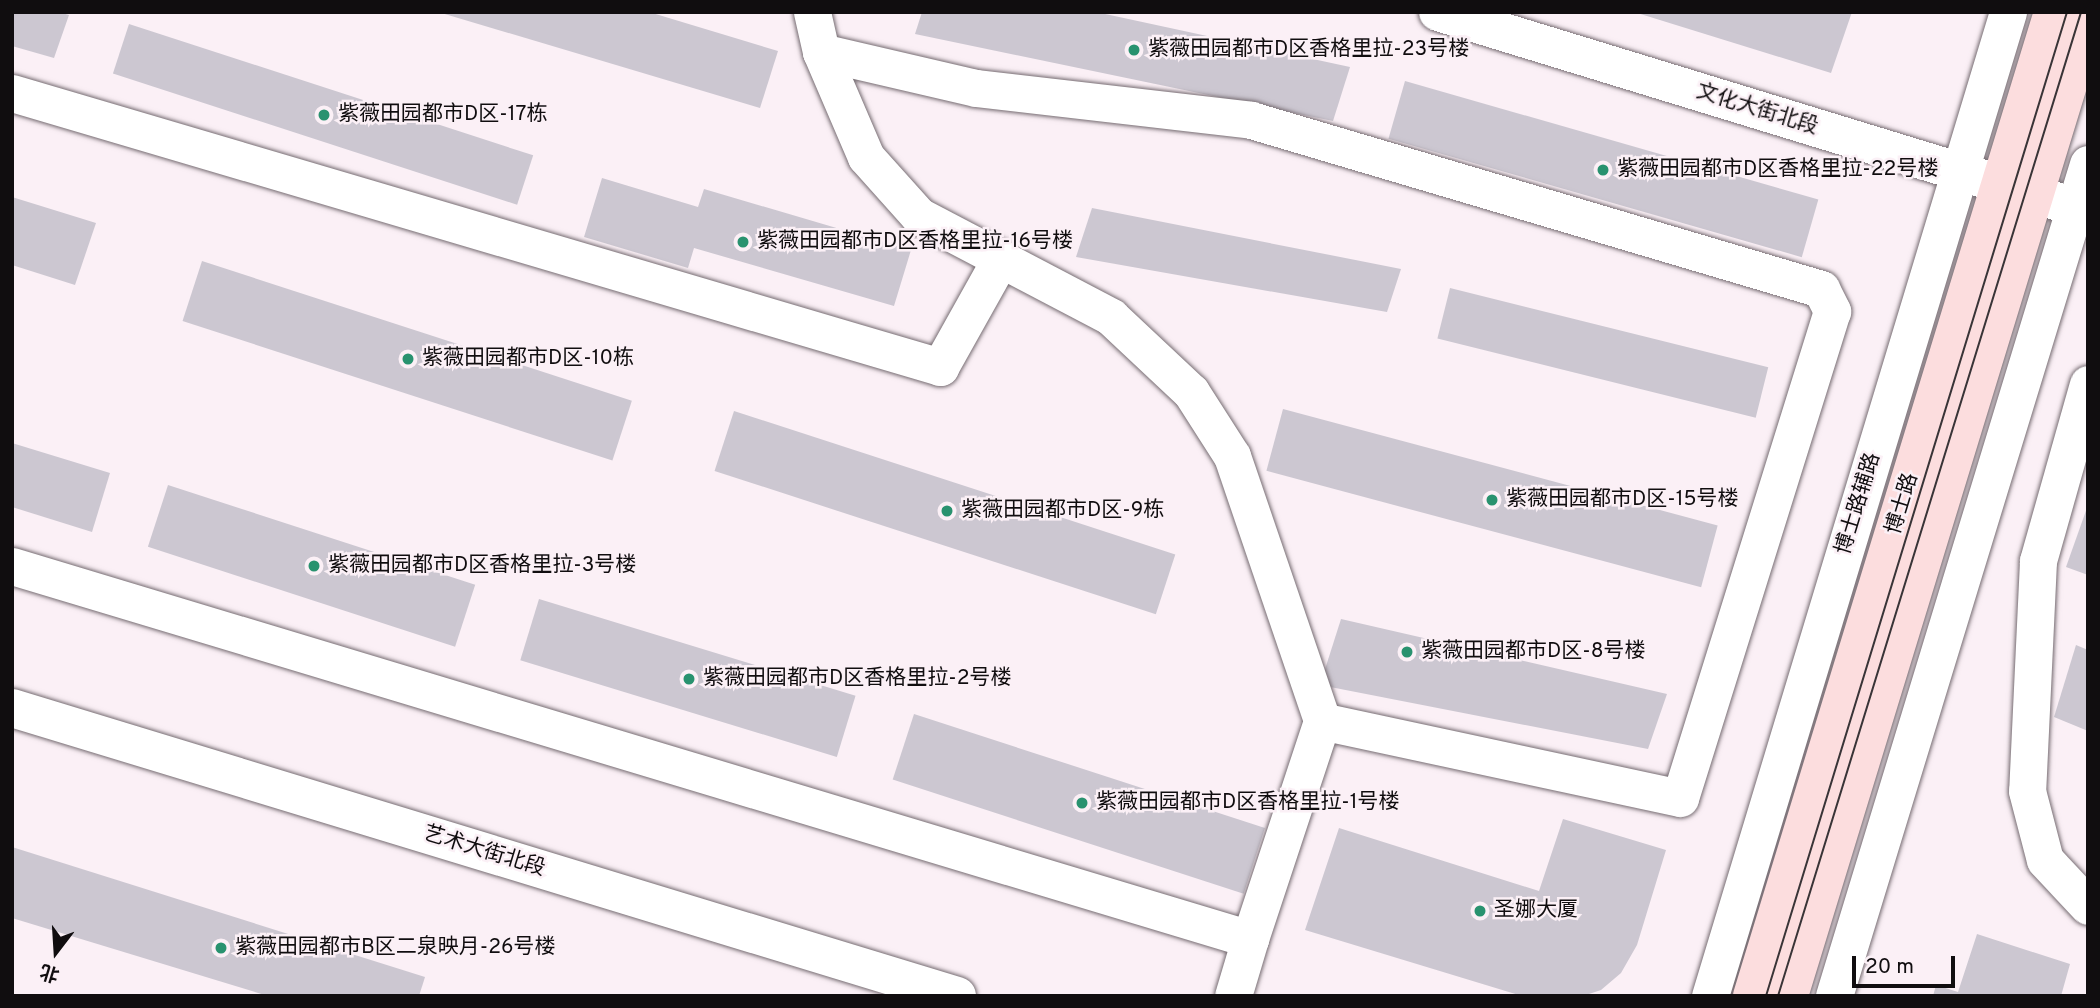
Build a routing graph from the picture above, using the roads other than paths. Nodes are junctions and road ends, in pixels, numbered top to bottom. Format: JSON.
{"nodes":[{"id":1,"x":812,"y":12,"type":"edge"},
{"id":2,"x":1438,"y":12,"type":"edge"},
{"id":3,"x":2008,"y":12,"type":"edge"},
{"id":4,"x":2053,"y":12,"type":"edge"},
{"id":5,"x":2088,"y":20,"type":"edge"},
{"id":6,"x":821,"y":52,"type":"junction"},
{"id":7,"x":12,"y":93,"type":"edge"},
{"id":8,"x":2088,"y":164,"type":"edge"},
{"id":9,"x":1959,"y":172,"type":"junction"},
{"id":10,"x":2018,"y":189,"type":"junction"},
{"id":11,"x":2075,"y":207,"type":"junction"},
{"id":12,"x":1001,"y":258,"type":"junction"},
{"id":13,"x":2088,"y":384,"type":"edge"},
{"id":14,"x":12,"y":566,"type":"edge"},
{"id":15,"x":12,"y":708,"type":"edge"},
{"id":16,"x":1322,"y":721,"type":"junction"},
{"id":17,"x":2088,"y":906,"type":"edge"},
{"id":18,"x":1250,"y":939,"type":"junction"},
{"id":19,"x":957,"y":996,"type":"edge"},
{"id":20,"x":1233,"y":996,"type":"edge"},
{"id":21,"x":1710,"y":996,"type":"edge"},
{"id":22,"x":1752,"y":996,"type":"edge"},
{"id":23,"x":1789,"y":996,"type":"edge"},
{"id":24,"x":1834,"y":996,"type":"edge"}],
"edges":[{"from":1,"to":6,"type":"street"},
{"from":2,"to":9,"type":"street","name":"文化大街北段"},
{"from":3,"to":9,"type":"street","name":"博士路辅路"},
{"from":4,"to":10,"type":"main road","name":"博士路"},
{"from":5,"to":10,"type":"main road","name":"博士路"},
{"from":6,"to":12,"type":"street"},
{"from":6,"to":16,"type":"street"},
{"from":7,"to":12,"type":"street"},
{"from":8,"to":11,"type":"street"},
{"from":9,"to":10,"type":"street","name":"文化大街北段"},
{"from":9,"to":21,"type":"street","name":"博士路辅路"},
{"from":10,"to":11,"type":"street","name":"文化大街北段"},
{"from":10,"to":22,"type":"main road","name":"博士路"},
{"from":10,"to":23,"type":"main road","name":"博士路"},
{"from":11,"to":24,"type":"street"},
{"from":12,"to":16,"type":"street"},
{"from":13,"to":17,"type":"street"},
{"from":14,"to":18,"type":"street"},
{"from":15,"to":19,"type":"street","name":"艺术大街北段"},
{"from":16,"to":18,"type":"street"},
{"from":18,"to":20,"type":"street"}]}
